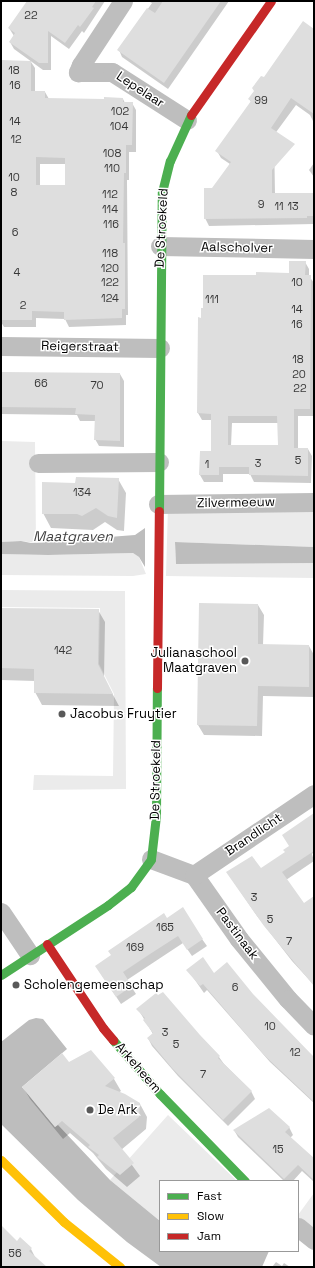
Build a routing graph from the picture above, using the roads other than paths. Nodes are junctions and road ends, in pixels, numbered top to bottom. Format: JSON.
{"nodes":[{"id":1,"x":123,"y":1,"type":"edge"},
{"id":2,"x":271,"y":1,"type":"edge"},
{"id":3,"x":187,"y":120,"type":"junction"},
{"id":4,"x":160,"y":246,"type":"junction"},
{"id":5,"x":314,"y":249,"type":"edge"},
{"id":6,"x":1,"y":346,"type":"edge"},
{"id":7,"x":160,"y":348,"type":"junction"},
{"id":8,"x":159,"y":462,"type":"junction"},
{"id":9,"x":38,"y":463,"type":"dead end"},
{"id":10,"x":314,"y":502,"type":"edge"},
{"id":11,"x":158,"y":504,"type":"junction"},
{"id":12,"x":314,"y":794,"type":"edge"},
{"id":13,"x":151,"y":859,"type":"junction"},
{"id":14,"x":194,"y":875,"type":"junction"},
{"id":15,"x":1,"y":912,"type":"edge"},
{"id":16,"x":46,"y":944,"type":"junction"},
{"id":17,"x":30,"y":955,"type":"junction"},
{"id":18,"x":1,"y":974,"type":"edge"},
{"id":19,"x":314,"y":1026,"type":"edge"},
{"id":20,"x":1,"y":1160,"type":"edge"},
{"id":21,"x":244,"y":1180,"type":"edge"},
{"id":22,"x":299,"y":1228,"type":"edge"},
{"id":23,"x":314,"y":1240,"type":"edge"},
{"id":24,"x":120,"y":1267,"type":"edge"}],
"edges":[{"from":1,"to":3,"type":"street","name":"Lepelaar"},
{"from":2,"to":3,"type":"street","name":"De Stroekeld"},
{"from":3,"to":4,"type":"street","name":"De Stroekeld"},
{"from":4,"to":5,"type":"street","name":"Aalscholver"},
{"from":4,"to":7,"type":"street","name":"De Stroekeld"},
{"from":6,"to":7,"type":"street","name":"Reigerstraat"},
{"from":7,"to":8,"type":"street","name":"De Stroekeld"},
{"from":8,"to":9,"type":"street"},
{"from":8,"to":11,"type":"street","name":"De Stroekeld"},
{"from":10,"to":11,"type":"street","name":"Zilvermeeuw"},
{"from":11,"to":13,"type":"street","name":"De Stroekeld"},
{"from":12,"to":14,"type":"street","name":"Brandlicht"},
{"from":13,"to":14,"type":"street"},
{"from":13,"to":16,"type":"street","name":"De Stroekeld"},
{"from":14,"to":19,"type":"street","name":"Pastinaak"},
{"from":15,"to":17,"type":"street"},
{"from":16,"to":17,"type":"street","name":"De Stroekeld"},
{"from":16,"to":21,"type":"street","name":"Arkeheem"},
{"from":17,"to":18,"type":"street","name":"De Stroekeld"},
{"from":20,"to":24,"type":"street"},
{"from":22,"to":23,"type":"street"}]}
